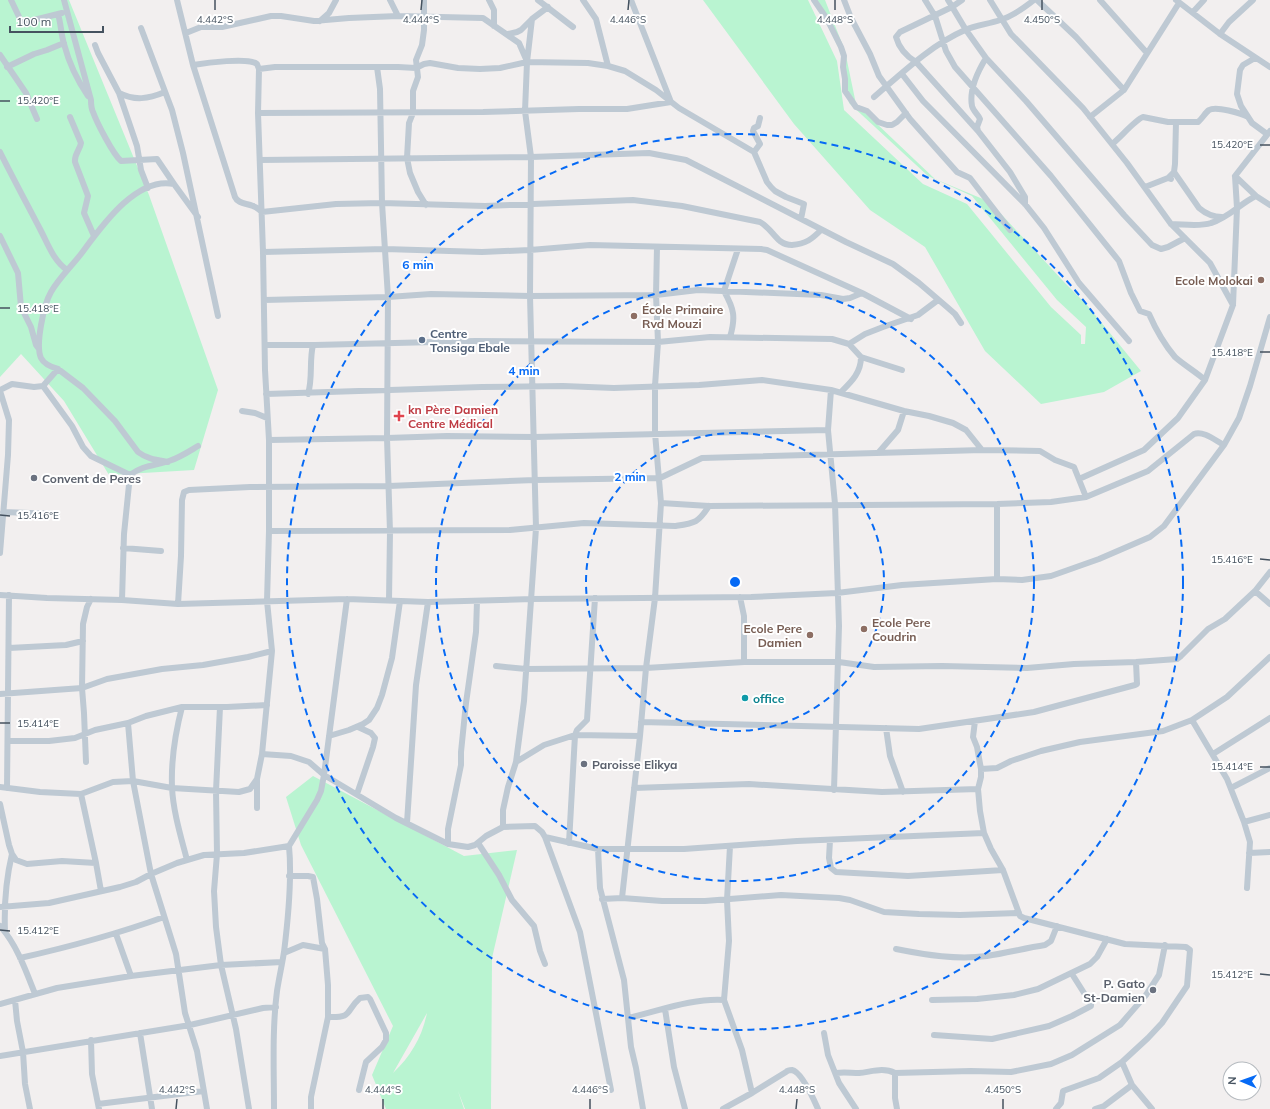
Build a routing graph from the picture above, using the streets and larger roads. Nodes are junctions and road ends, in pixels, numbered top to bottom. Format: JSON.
{"nodes":[{"id":1,"x":12,"y":0,"type":"edge"},
{"id":2,"x":64,"y":0,"type":"edge"},
{"id":3,"x":177,"y":0,"type":"edge"},
{"id":4,"x":336,"y":0,"type":"edge"},
{"id":5,"x":390,"y":0,"type":"edge"},
{"id":6,"x":424,"y":0,"type":"edge"},
{"id":7,"x":489,"y":0,"type":"edge"},
{"id":8,"x":538,"y":0,"type":"edge"},
{"id":9,"x":583,"y":0,"type":"edge"},
{"id":10,"x":631,"y":0,"type":"edge"},
{"id":11,"x":814,"y":0,"type":"edge"},
{"id":12,"x":844,"y":0,"type":"edge"},
{"id":13,"x":925,"y":0,"type":"edge"},
{"id":14,"x":948,"y":0,"type":"edge"},
{"id":15,"x":962,"y":0,"type":"edge"},
{"id":16,"x":990,"y":0,"type":"edge"},
{"id":17,"x":1036,"y":0,"type":"edge"},
{"id":18,"x":1100,"y":0,"type":"edge"},
{"id":19,"x":1204,"y":0,"type":"edge"},
{"id":20,"x":1253,"y":0,"type":"edge"},
{"id":21,"x":1177,"y":2,"type":"edge"},
{"id":22,"x":548,"y":7,"type":"junction"},
{"id":23,"x":952,"y":7,"type":"junction"},
{"id":24,"x":67,"y":12,"type":"junction"},
{"id":25,"x":1193,"y":12,"type":"junction"},
{"id":26,"x":58,"y":14,"type":"junction"},
{"id":27,"x":398,"y":16,"type":"junction"},
{"id":28,"x":935,"y":16,"type":"junction"},
{"id":29,"x":424,"y":17,"type":"junction"},
{"id":30,"x":532,"y":19,"type":"junction"},
{"id":31,"x":1002,"y":20,"type":"junction"},
{"id":32,"x":320,"y":21,"type":"junction"},
{"id":33,"x":494,"y":26,"type":"junction"},
{"id":34,"x":573,"y":27,"type":"dead end"},
{"id":35,"x":141,"y":28,"type":"dead end"},
{"id":36,"x":966,"y":30,"type":"junction"},
{"id":37,"x":186,"y":33,"type":"junction"},
{"id":38,"x":508,"y":34,"type":"junction"},
{"id":39,"x":1220,"y":34,"type":"junction"},
{"id":40,"x":944,"y":42,"type":"junction"},
{"id":41,"x":64,"y":43,"type":"junction"},
{"id":42,"x":95,"y":45,"type":"dead end"},
{"id":43,"x":1147,"y":53,"type":"junction"},
{"id":44,"x":0,"y":55,"type":"edge"},
{"id":45,"x":986,"y":58,"type":"junction"},
{"id":46,"x":1255,"y":58,"type":"junction"},
{"id":47,"x":527,"y":62,"type":"junction"},
{"id":48,"x":916,"y":62,"type":"junction"},
{"id":49,"x":194,"y":65,"type":"junction"},
{"id":50,"x":608,"y":66,"type":"junction"},
{"id":51,"x":7,"y":67,"type":"junction"},
{"id":52,"x":376,"y":67,"type":"junction"},
{"id":53,"x":1270,"y":67,"type":"edge"},
{"id":54,"x":416,"y":68,"type":"junction"},
{"id":55,"x":258,"y":69,"type":"junction"},
{"id":56,"x":902,"y":74,"type":"junction"},
{"id":57,"x":886,"y":86,"type":"junction"},
{"id":58,"x":974,"y":86,"type":"junction"},
{"id":59,"x":1124,"y":90,"type":"junction"},
{"id":60,"x":165,"y":92,"type":"junction"},
{"id":61,"x":119,"y":93,"type":"junction"},
{"id":62,"x":874,"y":96,"type":"dead end"},
{"id":63,"x":91,"y":100,"type":"junction"},
{"id":64,"x":671,"y":102,"type":"junction"},
{"id":65,"x":525,"y":110,"type":"junction"},
{"id":66,"x":258,"y":113,"type":"junction"},
{"id":67,"x":380,"y":113,"type":"junction"},
{"id":68,"x":413,"y":113,"type":"junction"},
{"id":69,"x":906,"y":113,"type":"junction"},
{"id":70,"x":70,"y":117,"type":"dead end"},
{"id":71,"x":1090,"y":117,"type":"junction"},
{"id":72,"x":1248,"y":117,"type":"junction"},
{"id":73,"x":760,"y":118,"type":"dead end"},
{"id":74,"x":37,"y":119,"type":"dead end"},
{"id":75,"x":1176,"y":122,"type":"junction"},
{"id":76,"x":978,"y":131,"type":"junction"},
{"id":77,"x":1269,"y":132,"type":"edge"},
{"id":78,"x":1112,"y":144,"type":"junction"},
{"id":79,"x":0,"y":152,"type":"edge"},
{"id":80,"x":754,"y":152,"type":"junction"},
{"id":81,"x":531,"y":157,"type":"junction"},
{"id":82,"x":382,"y":158,"type":"junction"},
{"id":83,"x":407,"y":158,"type":"junction"},
{"id":84,"x":260,"y":160,"type":"junction"},
{"id":85,"x":138,"y":161,"type":"junction"},
{"id":86,"x":1174,"y":172,"type":"junction"},
{"id":87,"x":1235,"y":176,"type":"junction"},
{"id":88,"x":1168,"y":178,"type":"junction"},
{"id":89,"x":1178,"y":180,"type":"junction"},
{"id":90,"x":174,"y":184,"type":"junction"},
{"id":91,"x":1144,"y":187,"type":"junction"},
{"id":92,"x":148,"y":188,"type":"junction"},
{"id":93,"x":1256,"y":196,"type":"junction"},
{"id":94,"x":382,"y":203,"type":"junction"},
{"id":95,"x":530,"y":204,"type":"junction"},
{"id":96,"x":1025,"y":204,"type":"junction"},
{"id":97,"x":426,"y":205,"type":"junction"},
{"id":98,"x":1270,"y":205,"type":"edge"},
{"id":99,"x":1237,"y":208,"type":"junction"},
{"id":100,"x":262,"y":212,"type":"junction"},
{"id":101,"x":198,"y":217,"type":"junction"},
{"id":102,"x":1223,"y":217,"type":"junction"},
{"id":103,"x":801,"y":219,"type":"junction"},
{"id":104,"x":1171,"y":224,"type":"junction"},
{"id":105,"x":822,"y":230,"type":"junction"},
{"id":106,"x":1010,"y":230,"type":"dead end"},
{"id":107,"x":0,"y":236,"type":"edge"},
{"id":108,"x":94,"y":236,"type":"junction"},
{"id":109,"x":1185,"y":238,"type":"junction"},
{"id":110,"x":657,"y":247,"type":"junction"},
{"id":111,"x":385,"y":249,"type":"junction"},
{"id":112,"x":738,"y":249,"type":"junction"},
{"id":113,"x":530,"y":250,"type":"junction"},
{"id":114,"x":263,"y":252,"type":"junction"},
{"id":115,"x":67,"y":270,"type":"junction"},
{"id":116,"x":724,"y":291,"type":"junction"},
{"id":117,"x":862,"y":293,"type":"junction"},
{"id":118,"x":656,"y":295,"type":"junction"},
{"id":119,"x":530,"y":296,"type":"junction"},
{"id":120,"x":388,"y":297,"type":"junction"},
{"id":121,"x":264,"y":300,"type":"junction"},
{"id":122,"x":938,"y":300,"type":"junction"},
{"id":123,"x":1233,"y":305,"type":"junction"},
{"id":124,"x":218,"y":316,"type":"dead end"},
{"id":125,"x":1270,"y":317,"type":"edge"},
{"id":126,"x":911,"y":319,"type":"junction"},
{"id":127,"x":961,"y":323,"type":"dead end"},
{"id":128,"x":730,"y":337,"type":"junction"},
{"id":129,"x":531,"y":341,"type":"junction"},
{"id":130,"x":1128,"y":341,"type":"dead end"},
{"id":131,"x":658,"y":342,"type":"junction"},
{"id":132,"x":387,"y":344,"type":"junction"},
{"id":133,"x":849,"y":344,"type":"junction"},
{"id":134,"x":265,"y":345,"type":"junction"},
{"id":135,"x":313,"y":345,"type":"junction"},
{"id":136,"x":40,"y":349,"type":"junction"},
{"id":137,"x":861,"y":357,"type":"junction"},
{"id":138,"x":58,"y":370,"type":"junction"},
{"id":139,"x":902,"y":370,"type":"dead end"},
{"id":140,"x":1205,"y":380,"type":"junction"},
{"id":141,"x":43,"y":386,"type":"junction"},
{"id":142,"x":655,"y":386,"type":"junction"},
{"id":143,"x":532,"y":387,"type":"junction"},
{"id":144,"x":0,"y":390,"type":"edge"},
{"id":145,"x":831,"y":390,"type":"junction"},
{"id":146,"x":387,"y":391,"type":"junction"},
{"id":147,"x":841,"y":392,"type":"junction"},
{"id":148,"x":266,"y":394,"type":"junction"},
{"id":149,"x":308,"y":394,"type":"junction"},
{"id":150,"x":242,"y":411,"type":"dead end"},
{"id":151,"x":904,"y":411,"type":"junction"},
{"id":152,"x":267,"y":418,"type":"junction"},
{"id":153,"x":828,"y":430,"type":"junction"},
{"id":154,"x":655,"y":433,"type":"junction"},
{"id":155,"x":534,"y":437,"type":"junction"},
{"id":156,"x":387,"y":438,"type":"junction"},
{"id":157,"x":269,"y":440,"type":"junction"},
{"id":158,"x":1224,"y":445,"type":"junction"},
{"id":159,"x":198,"y":446,"type":"dead end"},
{"id":160,"x":982,"y":450,"type":"junction"},
{"id":161,"x":879,"y":452,"type":"junction"},
{"id":162,"x":831,"y":455,"type":"junction"},
{"id":163,"x":168,"y":462,"type":"junction"},
{"id":164,"x":130,"y":475,"type":"junction"},
{"id":165,"x":660,"y":478,"type":"junction"},
{"id":166,"x":1079,"y":479,"type":"junction"},
{"id":167,"x":535,"y":480,"type":"junction"},
{"id":168,"x":389,"y":486,"type":"junction"},
{"id":169,"x":269,"y":487,"type":"junction"},
{"id":170,"x":1086,"y":496,"type":"junction"},
{"id":171,"x":662,"y":503,"type":"junction"},
{"id":172,"x":835,"y":504,"type":"junction"},
{"id":173,"x":997,"y":504,"type":"junction"},
{"id":174,"x":709,"y":506,"type":"junction"},
{"id":175,"x":3,"y":512,"type":"junction"},
{"id":176,"x":57,"y":514,"type":"dead end"},
{"id":177,"x":660,"y":526,"type":"junction"},
{"id":178,"x":536,"y":528,"type":"junction"},
{"id":179,"x":269,"y":531,"type":"junction"},
{"id":180,"x":390,"y":532,"type":"junction"},
{"id":181,"x":123,"y":548,"type":"junction"},
{"id":182,"x":161,"y":550,"type":"dead end"},
{"id":183,"x":0,"y":553,"type":"edge"},
{"id":184,"x":1270,"y":572,"type":"edge"},
{"id":185,"x":997,"y":579,"type":"junction"},
{"id":186,"x":1255,"y":591,"type":"junction"},
{"id":187,"x":837,"y":593,"type":"junction"},
{"id":188,"x":0,"y":595,"type":"edge"},
{"id":189,"x":9,"y":595,"type":"junction"},
{"id":190,"x":740,"y":597,"type":"junction"},
{"id":191,"x":595,"y":598,"type":"junction"},
{"id":192,"x":655,"y":598,"type":"junction"},
{"id":193,"x":91,"y":599,"type":"junction"},
{"id":194,"x":347,"y":599,"type":"junction"},
{"id":195,"x":532,"y":599,"type":"junction"},
{"id":196,"x":122,"y":600,"type":"junction"},
{"id":197,"x":389,"y":600,"type":"junction"},
{"id":198,"x":477,"y":600,"type":"junction"},
{"id":199,"x":267,"y":601,"type":"junction"},
{"id":200,"x":400,"y":601,"type":"junction"},
{"id":201,"x":428,"y":602,"type":"junction"},
{"id":202,"x":178,"y":604,"type":"junction"},
{"id":203,"x":1270,"y":604,"type":"edge"},
{"id":204,"x":83,"y":641,"type":"junction"},
{"id":205,"x":9,"y":648,"type":"junction"},
{"id":206,"x":272,"y":651,"type":"junction"},
{"id":207,"x":1270,"y":657,"type":"edge"},
{"id":208,"x":744,"y":662,"type":"junction"},
{"id":209,"x":839,"y":662,"type":"junction"},
{"id":210,"x":1136,"y":662,"type":"junction"},
{"id":211,"x":496,"y":666,"type":"dead end"},
{"id":212,"x":646,"y":668,"type":"junction"},
{"id":213,"x":591,"y":669,"type":"junction"},
{"id":214,"x":526,"y":670,"type":"junction"},
{"id":215,"x":82,"y":688,"type":"junction"},
{"id":216,"x":0,"y":694,"type":"edge"},
{"id":217,"x":9,"y":694,"type":"junction"},
{"id":218,"x":267,"y":705,"type":"junction"},
{"id":219,"x":182,"y":707,"type":"junction"},
{"id":220,"x":220,"y":707,"type":"junction"},
{"id":221,"x":1270,"y":718,"type":"edge"},
{"id":222,"x":1192,"y":720,"type":"junction"},
{"id":223,"x":975,"y":721,"type":"junction"},
{"id":224,"x":641,"y":722,"type":"junction"},
{"id":225,"x":128,"y":723,"type":"junction"},
{"id":226,"x":358,"y":727,"type":"junction"},
{"id":227,"x":837,"y":727,"type":"junction"},
{"id":228,"x":886,"y":728,"type":"junction"},
{"id":229,"x":85,"y":733,"type":"junction"},
{"id":230,"x":575,"y":735,"type":"junction"},
{"id":231,"x":329,"y":736,"type":"junction"},
{"id":232,"x":640,"y":736,"type":"junction"},
{"id":233,"x":9,"y":741,"type":"junction"},
{"id":234,"x":262,"y":754,"type":"junction"},
{"id":235,"x":1213,"y":754,"type":"junction"},
{"id":236,"x":86,"y":762,"type":"dead end"},
{"id":237,"x":516,"y":762,"type":"junction"},
{"id":238,"x":1270,"y":768,"type":"edge"},
{"id":239,"x":981,"y":769,"type":"junction"},
{"id":240,"x":324,"y":775,"type":"junction"},
{"id":241,"x":257,"y":779,"type":"junction"},
{"id":242,"x":133,"y":781,"type":"junction"},
{"id":243,"x":0,"y":787,"type":"edge"},
{"id":244,"x":7,"y":788,"type":"junction"},
{"id":245,"x":172,"y":788,"type":"junction"},
{"id":246,"x":634,"y":788,"type":"junction"},
{"id":247,"x":1231,"y":788,"type":"junction"},
{"id":248,"x":978,"y":789,"type":"junction"},
{"id":249,"x":834,"y":790,"type":"junction"},
{"id":250,"x":216,"y":791,"type":"junction"},
{"id":251,"x":903,"y":792,"type":"junction"},
{"id":252,"x":82,"y":794,"type":"junction"},
{"id":253,"x":357,"y":794,"type":"junction"},
{"id":254,"x":0,"y":804,"type":"edge"},
{"id":255,"x":257,"y":808,"type":"dead end"},
{"id":256,"x":1270,"y":815,"type":"edge"},
{"id":257,"x":1244,"y":822,"type":"junction"},
{"id":258,"x":407,"y":823,"type":"junction"},
{"id":259,"x":503,"y":827,"type":"junction"},
{"id":260,"x":984,"y":833,"type":"junction"},
{"id":261,"x":544,"y":837,"type":"junction"},
{"id":262,"x":830,"y":840,"type":"junction"},
{"id":263,"x":569,"y":843,"type":"junction"},
{"id":264,"x":448,"y":844,"type":"junction"},
{"id":265,"x":478,"y":844,"type":"junction"},
{"id":266,"x":289,"y":846,"type":"junction"},
{"id":267,"x":730,"y":846,"type":"junction"},
{"id":268,"x":598,"y":849,"type":"junction"},
{"id":269,"x":628,"y":849,"type":"junction"},
{"id":270,"x":1270,"y":852,"type":"edge"},
{"id":271,"x":1249,"y":853,"type":"junction"},
{"id":272,"x":12,"y":854,"type":"junction"},
{"id":273,"x":216,"y":854,"type":"junction"},
{"id":274,"x":187,"y":860,"type":"junction"},
{"id":275,"x":96,"y":863,"type":"junction"},
{"id":276,"x":1003,"y":870,"type":"junction"},
{"id":277,"x":151,"y":874,"type":"junction"},
{"id":278,"x":289,"y":876,"type":"junction"},
{"id":279,"x":1247,"y":888,"type":"dead end"},
{"id":280,"x":101,"y":891,"type":"junction"},
{"id":281,"x":622,"y":898,"type":"junction"},
{"id":282,"x":602,"y":899,"type":"junction"},
{"id":283,"x":727,"y":900,"type":"junction"},
{"id":284,"x":2,"y":907,"type":"edge"},
{"id":285,"x":1019,"y":913,"type":"junction"},
{"id":286,"x":164,"y":916,"type":"junction"},
{"id":287,"x":0,"y":926,"type":"edge"},
{"id":288,"x":1058,"y":926,"type":"junction"},
{"id":289,"x":6,"y":932,"type":"junction"},
{"id":290,"x":116,"y":934,"type":"junction"},
{"id":291,"x":1107,"y":939,"type":"junction"},
{"id":292,"x":1165,"y":945,"type":"junction"},
{"id":293,"x":896,"y":948,"type":"dead end"},
{"id":294,"x":324,"y":949,"type":"junction"},
{"id":295,"x":284,"y":953,"type":"junction"},
{"id":296,"x":20,"y":958,"type":"junction"},
{"id":297,"x":282,"y":962,"type":"junction"},
{"id":298,"x":545,"y":964,"type":"dead end"},
{"id":299,"x":221,"y":965,"type":"junction"},
{"id":300,"x":178,"y":970,"type":"junction"},
{"id":301,"x":1072,"y":974,"type":"junction"},
{"id":302,"x":131,"y":976,"type":"junction"},
{"id":303,"x":35,"y":994,"type":"junction"},
{"id":304,"x":15,"y":1000,"type":"junction"},
{"id":305,"x":724,"y":1000,"type":"junction"},
{"id":306,"x":932,"y":1000,"type":"dead end"},
{"id":307,"x":0,"y":1004,"type":"edge"},
{"id":308,"x":276,"y":1007,"type":"junction"},
{"id":309,"x":665,"y":1009,"type":"junction"},
{"id":310,"x":232,"y":1016,"type":"junction"},
{"id":311,"x":328,"y":1017,"type":"junction"},
{"id":312,"x":628,"y":1018,"type":"junction"},
{"id":313,"x":190,"y":1025,"type":"junction"},
{"id":314,"x":140,"y":1033,"type":"junction"},
{"id":315,"x":824,"y":1033,"type":"dead end"},
{"id":316,"x":934,"y":1035,"type":"dead end"},
{"id":317,"x":91,"y":1040,"type":"junction"},
{"id":318,"x":23,"y":1052,"type":"junction"},
{"id":319,"x":0,"y":1056,"type":"edge"},
{"id":320,"x":1122,"y":1062,"type":"junction"},
{"id":321,"x":836,"y":1073,"type":"junction"},
{"id":322,"x":895,"y":1073,"type":"junction"},
{"id":323,"x":1132,"y":1085,"type":"junction"},
{"id":324,"x":358,"y":1090,"type":"dead end"},
{"id":325,"x":611,"y":1090,"type":"dead end"},
{"id":326,"x":204,"y":1091,"type":"junction"},
{"id":327,"x":752,"y":1093,"type":"junction"},
{"id":328,"x":150,"y":1098,"type":"junction"},
{"id":329,"x":99,"y":1107,"type":"edge"},
{"id":330,"x":30,"y":1109,"type":"edge"},
{"id":331,"x":152,"y":1109,"type":"edge"},
{"id":332,"x":207,"y":1109,"type":"edge"},
{"id":333,"x":249,"y":1109,"type":"edge"},
{"id":334,"x":274,"y":1109,"type":"edge"},
{"id":335,"x":311,"y":1109,"type":"edge"},
{"id":336,"x":642,"y":1109,"type":"edge"},
{"id":337,"x":685,"y":1109,"type":"edge"},
{"id":338,"x":723,"y":1109,"type":"edge"},
{"id":339,"x":818,"y":1109,"type":"edge"},
{"id":340,"x":856,"y":1109,"type":"edge"},
{"id":341,"x":897,"y":1109,"type":"edge"},
{"id":342,"x":1056,"y":1109,"type":"edge"},
{"id":343,"x":1095,"y":1109,"type":"edge"},
{"id":344,"x":1152,"y":1109,"type":"edge"}],
"edges":[{"from":1,"to":26,"type":"street"},
{"from":2,"to":24,"type":"street"},
{"from":3,"to":37,"type":"street"},
{"from":4,"to":32,"type":"street"},
{"from":5,"to":27,"type":"street"},
{"from":6,"to":29,"type":"street"},
{"from":7,"to":33,"type":"street"},
{"from":8,"to":22,"type":"street"},
{"from":9,"to":50,"type":"street"},
{"from":10,"to":64,"type":"street"},
{"from":11,"to":69,"type":"street"},
{"from":12,"to":57,"type":"street"},
{"from":13,"to":28,"type":"street"},
{"from":14,"to":23,"type":"street"},
{"from":15,"to":23,"type":"street"},
{"from":16,"to":31,"type":"street"},
{"from":17,"to":31,"type":"street"},
{"from":17,"to":59,"type":"street"},
{"from":18,"to":43,"type":"street"},
{"from":19,"to":25,"type":"street"},
{"from":20,"to":39,"type":"street"},
{"from":21,"to":25,"type":"street"},
{"from":21,"to":43,"type":"street"},
{"from":22,"to":30,"type":"street"},
{"from":22,"to":34,"type":"street"},
{"from":23,"to":28,"type":"street"},
{"from":23,"to":36,"type":"street"},
{"from":24,"to":26,"type":"street"},
{"from":24,"to":63,"type":"street"},
{"from":25,"to":39,"type":"street"},
{"from":26,"to":41,"type":"street"},
{"from":27,"to":29,"type":"street"},
{"from":27,"to":32,"type":"street"},
{"from":28,"to":40,"type":"street"},
{"from":28,"to":48,"type":"street"},
{"from":29,"to":33,"type":"street"},
{"from":29,"to":54,"type":"street"},
{"from":30,"to":38,"type":"street"},
{"from":30,"to":47,"type":"street"},
{"from":31,"to":36,"type":"street"},
{"from":31,"to":71,"type":"street"},
{"from":32,"to":37,"type":"street"},
{"from":33,"to":38,"type":"street"},
{"from":35,"to":60,"type":"street"},
{"from":36,"to":40,"type":"street"},
{"from":36,"to":45,"type":"street"},
{"from":37,"to":49,"type":"street"},
{"from":38,"to":47,"type":"street"},
{"from":39,"to":46,"type":"street"},
{"from":40,"to":48,"type":"street"},
{"from":40,"to":58,"type":"street"},
{"from":41,"to":51,"type":"street"},
{"from":41,"to":63,"type":"street"},
{"from":42,"to":61,"type":"street"},
{"from":43,"to":59,"type":"street"},
{"from":44,"to":51,"type":"street"},
{"from":45,"to":58,"type":"street"},
{"from":45,"to":109,"type":"street"},
{"from":46,"to":53,"type":"street"},
{"from":46,"to":72,"type":"street"},
{"from":47,"to":50,"type":"street"},
{"from":47,"to":54,"type":"street"},
{"from":47,"to":65,"type":"street"},
{"from":48,"to":56,"type":"street"},
{"from":48,"to":76,"type":"street"},
{"from":49,"to":55,"type":"street"},
{"from":49,"to":100,"type":"street"},
{"from":50,"to":64,"type":"street"},
{"from":51,"to":74,"type":"street"},
{"from":52,"to":54,"type":"street"},
{"from":52,"to":55,"type":"street"},
{"from":52,"to":67,"type":"street"},
{"from":54,"to":68,"type":"street"},
{"from":55,"to":66,"type":"street"},
{"from":56,"to":57,"type":"street"},
{"from":56,"to":96,"type":"street"},
{"from":57,"to":62,"type":"street"},
{"from":57,"to":69,"type":"street"},
{"from":58,"to":76,"type":"street"},
{"from":58,"to":140,"type":"street"},
{"from":59,"to":71,"type":"street"},
{"from":60,"to":61,"type":"street"},
{"from":60,"to":101,"type":"street"},
{"from":61,"to":85,"type":"street"},
{"from":63,"to":85,"type":"street"},
{"from":64,"to":65,"type":"street"},
{"from":64,"to":80,"type":"street"},
{"from":65,"to":68,"type":"street"},
{"from":65,"to":81,"type":"street"},
{"from":66,"to":67,"type":"street"},
{"from":66,"to":84,"type":"street"},
{"from":67,"to":68,"type":"street"},
{"from":67,"to":82,"type":"street"},
{"from":68,"to":83,"type":"street"},
{"from":69,"to":106,"type":"street"},
{"from":70,"to":108,"type":"street"},
{"from":71,"to":78,"type":"street"},
{"from":72,"to":75,"type":"street"},
{"from":72,"to":77,"type":"street"},
{"from":73,"to":80,"type":"street"},
{"from":75,"to":78,"type":"street"},
{"from":75,"to":86,"type":"street"},
{"from":76,"to":96,"type":"street"},
{"from":77,"to":87,"type":"street"},
{"from":78,"to":91,"type":"street"},
{"from":79,"to":115,"type":"street"},
{"from":80,"to":103,"type":"street"},
{"from":81,"to":83,"type":"street"},
{"from":81,"to":95,"type":"street"},
{"from":81,"to":103,"type":"street"},
{"from":82,"to":83,"type":"street"},
{"from":82,"to":84,"type":"street"},
{"from":82,"to":94,"type":"street"},
{"from":83,"to":97,"type":"street"},
{"from":84,"to":100,"type":"street"},
{"from":85,"to":90,"type":"street"},
{"from":85,"to":92,"type":"street"},
{"from":86,"to":88,"type":"street"},
{"from":86,"to":89,"type":"street"},
{"from":87,"to":93,"type":"street"},
{"from":87,"to":99,"type":"street"},
{"from":88,"to":89,"type":"street"},
{"from":88,"to":91,"type":"street"},
{"from":89,"to":102,"type":"street"},
{"from":90,"to":92,"type":"street"},
{"from":90,"to":101,"type":"street"},
{"from":91,"to":104,"type":"street"},
{"from":92,"to":108,"type":"street"},
{"from":93,"to":98,"type":"street"},
{"from":93,"to":99,"type":"street"},
{"from":94,"to":97,"type":"street"},
{"from":94,"to":100,"type":"street"},
{"from":94,"to":111,"type":"street"},
{"from":95,"to":97,"type":"street"},
{"from":95,"to":105,"type":"street"},
{"from":95,"to":113,"type":"street"},
{"from":96,"to":130,"type":"street"},
{"from":99,"to":102,"type":"street"},
{"from":99,"to":123,"type":"street"},
{"from":100,"to":114,"type":"street"},
{"from":101,"to":124,"type":"street"},
{"from":102,"to":104,"type":"street"},
{"from":103,"to":105,"type":"street"},
{"from":104,"to":109,"type":"street"},
{"from":105,"to":122,"type":"street"},
{"from":107,"to":136,"type":"street"},
{"from":108,"to":115,"type":"street"},
{"from":109,"to":123,"type":"street"},
{"from":110,"to":112,"type":"street"},
{"from":110,"to":113,"type":"street"},
{"from":110,"to":118,"type":"street"},
{"from":111,"to":113,"type":"street"},
{"from":111,"to":114,"type":"street"},
{"from":111,"to":120,"type":"street"},
{"from":112,"to":116,"type":"street"},
{"from":112,"to":117,"type":"street"},
{"from":113,"to":119,"type":"street"},
{"from":114,"to":121,"type":"street"},
{"from":115,"to":136,"type":"street"},
{"from":116,"to":117,"type":"street"},
{"from":116,"to":118,"type":"street"},
{"from":116,"to":128,"type":"street"},
{"from":117,"to":126,"type":"street"},
{"from":118,"to":119,"type":"street"},
{"from":118,"to":131,"type":"street"},
{"from":119,"to":120,"type":"street"},
{"from":119,"to":129,"type":"street"},
{"from":120,"to":121,"type":"street"},
{"from":120,"to":132,"type":"street"},
{"from":121,"to":134,"type":"street"},
{"from":122,"to":126,"type":"street"},
{"from":122,"to":127,"type":"street"},
{"from":123,"to":140,"type":"street"},
{"from":125,"to":158,"type":"street"},
{"from":126,"to":133,"type":"street"},
{"from":128,"to":131,"type":"street"},
{"from":128,"to":133,"type":"street"},
{"from":129,"to":131,"type":"street"},
{"from":129,"to":132,"type":"street"},
{"from":129,"to":143,"type":"street"},
{"from":131,"to":142,"type":"street"},
{"from":132,"to":135,"type":"street"},
{"from":132,"to":146,"type":"street"},
{"from":133,"to":137,"type":"street"},
{"from":134,"to":135,"type":"street"},
{"from":134,"to":148,"type":"street"},
{"from":135,"to":149,"type":"street"},
{"from":136,"to":138,"type":"street"},
{"from":137,"to":139,"type":"street"},
{"from":137,"to":147,"type":"street"},
{"from":138,"to":141,"type":"street"},
{"from":138,"to":163,"type":"street"},
{"from":140,"to":166,"type":"street"},
{"from":141,"to":144,"type":"street"},
{"from":141,"to":164,"type":"street"},
{"from":142,"to":143,"type":"street"},
{"from":142,"to":145,"type":"street"},
{"from":142,"to":154,"type":"street"},
{"from":143,"to":146,"type":"street"},
{"from":143,"to":155,"type":"street"},
{"from":144,"to":175,"type":"street"},
{"from":145,"to":147,"type":"street"},
{"from":145,"to":153,"type":"street"},
{"from":146,"to":149,"type":"street"},
{"from":146,"to":156,"type":"street"},
{"from":147,"to":151,"type":"street"},
{"from":148,"to":149,"type":"street"},
{"from":148,"to":152,"type":"street"},
{"from":150,"to":152,"type":"street"},
{"from":151,"to":160,"type":"street"},
{"from":151,"to":161,"type":"street"},
{"from":152,"to":157,"type":"street"},
{"from":153,"to":154,"type":"street"},
{"from":153,"to":162,"type":"street"},
{"from":154,"to":155,"type":"street"},
{"from":154,"to":165,"type":"street"},
{"from":155,"to":156,"type":"street"},
{"from":155,"to":167,"type":"street"},
{"from":156,"to":157,"type":"street"},
{"from":156,"to":168,"type":"street"},
{"from":157,"to":169,"type":"street"},
{"from":158,"to":170,"type":"street"},
{"from":158,"to":185,"type":"street"},
{"from":159,"to":163,"type":"street"},
{"from":160,"to":161,"type":"street"},
{"from":160,"to":166,"type":"street"},
{"from":161,"to":162,"type":"street"},
{"from":162,"to":165,"type":"street"},
{"from":162,"to":172,"type":"street"},
{"from":163,"to":164,"type":"street"},
{"from":164,"to":181,"type":"street"},
{"from":165,"to":167,"type":"street"},
{"from":165,"to":171,"type":"street"},
{"from":166,"to":170,"type":"street"},
{"from":167,"to":168,"type":"street"},
{"from":167,"to":178,"type":"street"},
{"from":168,"to":169,"type":"street"},
{"from":168,"to":180,"type":"street"},
{"from":169,"to":179,"type":"street"},
{"from":169,"to":202,"type":"street"},
{"from":170,"to":173,"type":"street"},
{"from":171,"to":174,"type":"street"},
{"from":171,"to":177,"type":"street"},
{"from":172,"to":173,"type":"street"},
{"from":172,"to":174,"type":"street"},
{"from":172,"to":187,"type":"street"},
{"from":173,"to":185,"type":"street"},
{"from":174,"to":177,"type":"street"},
{"from":175,"to":176,"type":"street"},
{"from":175,"to":183,"type":"street"},
{"from":177,"to":178,"type":"street"},
{"from":177,"to":192,"type":"street"},
{"from":178,"to":180,"type":"street"},
{"from":178,"to":195,"type":"street"},
{"from":179,"to":180,"type":"street"},
{"from":179,"to":199,"type":"street"},
{"from":180,"to":197,"type":"street"},
{"from":181,"to":182,"type":"street"},
{"from":181,"to":196,"type":"street"},
{"from":184,"to":186,"type":"street"},
{"from":185,"to":187,"type":"street"},
{"from":186,"to":203,"type":"street"},
{"from":186,"to":210,"type":"street"},
{"from":187,"to":190,"type":"street"},
{"from":187,"to":209,"type":"street"},
{"from":188,"to":189,"type":"street"},
{"from":189,"to":193,"type":"street"},
{"from":189,"to":205,"type":"street"},
{"from":190,"to":192,"type":"street"},
{"from":190,"to":208,"type":"street"},
{"from":191,"to":192,"type":"street"},
{"from":191,"to":195,"type":"street"},
{"from":191,"to":213,"type":"street"},
{"from":192,"to":212,"type":"street"},
{"from":193,"to":196,"type":"street"},
{"from":193,"to":204,"type":"street"},
{"from":194,"to":197,"type":"street"},
{"from":194,"to":199,"type":"street"},
{"from":194,"to":231,"type":"street"},
{"from":195,"to":198,"type":"street"},
{"from":195,"to":214,"type":"street"},
{"from":196,"to":202,"type":"street"},
{"from":197,"to":200,"type":"street"},
{"from":198,"to":201,"type":"street"},
{"from":198,"to":264,"type":"street"},
{"from":199,"to":202,"type":"street"},
{"from":199,"to":206,"type":"street"},
{"from":200,"to":201,"type":"street"},
{"from":200,"to":226,"type":"street"},
{"from":201,"to":258,"type":"street"},
{"from":204,"to":205,"type":"street"},
{"from":204,"to":215,"type":"street"},
{"from":205,"to":217,"type":"street"},
{"from":206,"to":215,"type":"street"},
{"from":206,"to":218,"type":"street"},
{"from":207,"to":222,"type":"street"},
{"from":208,"to":209,"type":"street"},
{"from":208,"to":212,"type":"street"},
{"from":209,"to":210,"type":"street"},
{"from":209,"to":227,"type":"street"},
{"from":210,"to":223,"type":"street"},
{"from":211,"to":214,"type":"street"},
{"from":212,"to":213,"type":"street"},
{"from":212,"to":224,"type":"street"},
{"from":213,"to":214,"type":"street"},
{"from":213,"to":230,"type":"street"},
{"from":214,"to":237,"type":"street"},
{"from":215,"to":217,"type":"street"},
{"from":215,"to":229,"type":"street"},
{"from":216,"to":217,"type":"street"},
{"from":217,"to":233,"type":"street"},
{"from":218,"to":220,"type":"street"},
{"from":218,"to":234,"type":"street"},
{"from":219,"to":220,"type":"street"},
{"from":219,"to":225,"type":"street"},
{"from":219,"to":245,"type":"street"},
{"from":220,"to":250,"type":"street"},
{"from":221,"to":235,"type":"street"},
{"from":222,"to":235,"type":"street"},
{"from":222,"to":239,"type":"street"},
{"from":223,"to":228,"type":"street"},
{"from":223,"to":239,"type":"street"},
{"from":224,"to":227,"type":"street"},
{"from":224,"to":232,"type":"street"},
{"from":225,"to":229,"type":"street"},
{"from":225,"to":242,"type":"street"},
{"from":226,"to":231,"type":"street"},
{"from":226,"to":253,"type":"street"},
{"from":227,"to":228,"type":"street"},
{"from":227,"to":249,"type":"street"},
{"from":228,"to":251,"type":"street"},
{"from":229,"to":233,"type":"street"},
{"from":229,"to":236,"type":"street"},
{"from":230,"to":232,"type":"street"},
{"from":230,"to":237,"type":"street"},
{"from":230,"to":263,"type":"street"},
{"from":231,"to":240,"type":"street"},
{"from":232,"to":246,"type":"street"},
{"from":233,"to":244,"type":"street"},
{"from":234,"to":240,"type":"street"},
{"from":234,"to":241,"type":"street"},
{"from":235,"to":247,"type":"street"},
{"from":237,"to":259,"type":"street"},
{"from":238,"to":247,"type":"street"},
{"from":239,"to":248,"type":"street"},
{"from":240,"to":253,"type":"street"},
{"from":240,"to":266,"type":"street"},
{"from":241,"to":250,"type":"street"},
{"from":241,"to":255,"type":"street"},
{"from":242,"to":245,"type":"street"},
{"from":242,"to":252,"type":"street"},
{"from":242,"to":277,"type":"street"},
{"from":243,"to":244,"type":"street"},
{"from":244,"to":252,"type":"street"},
{"from":245,"to":250,"type":"street"},
{"from":245,"to":274,"type":"street"},
{"from":246,"to":249,"type":"street"},
{"from":246,"to":269,"type":"street"},
{"from":247,"to":257,"type":"street"},
{"from":248,"to":251,"type":"street"},
{"from":248,"to":260,"type":"street"},
{"from":249,"to":251,"type":"street"},
{"from":250,"to":273,"type":"street"},
{"from":252,"to":275,"type":"street"},
{"from":253,"to":258,"type":"street"},
{"from":254,"to":272,"type":"street"},
{"from":256,"to":257,"type":"street"},
{"from":257,"to":271,"type":"street"},
{"from":258,"to":264,"type":"street"},
{"from":259,"to":261,"type":"street"},
{"from":259,"to":265,"type":"street"},
{"from":260,"to":262,"type":"street"},
{"from":260,"to":276,"type":"street"},
{"from":261,"to":263,"type":"street"},
{"from":261,"to":325,"type":"street"},
{"from":262,"to":267,"type":"street"},
{"from":262,"to":276,"type":"street"},
{"from":263,"to":268,"type":"street"},
{"from":264,"to":265,"type":"street"},
{"from":265,"to":298,"type":"street"},
{"from":266,"to":273,"type":"street"},
{"from":266,"to":278,"type":"street"},
{"from":267,"to":269,"type":"street"},
{"from":267,"to":283,"type":"street"},
{"from":268,"to":269,"type":"street"},
{"from":268,"to":282,"type":"street"},
{"from":269,"to":281,"type":"street"},
{"from":270,"to":271,"type":"street"},
{"from":271,"to":279,"type":"street"},
{"from":272,"to":275,"type":"street"},
{"from":272,"to":284,"type":"street"},
{"from":273,"to":274,"type":"street"},
{"from":273,"to":299,"type":"street"},
{"from":274,"to":277,"type":"street"},
{"from":275,"to":280,"type":"street"},
{"from":276,"to":285,"type":"street"},
{"from":277,"to":280,"type":"street"},
{"from":277,"to":286,"type":"street"},
{"from":278,"to":294,"type":"street"},
{"from":278,"to":295,"type":"street"},
{"from":280,"to":284,"type":"street"},
{"from":281,"to":282,"type":"street"},
{"from":281,"to":283,"type":"street"},
{"from":282,"to":312,"type":"street"},
{"from":283,"to":285,"type":"street"},
{"from":283,"to":305,"type":"street"},
{"from":284,"to":289,"type":"street"},
{"from":285,"to":288,"type":"street"},
{"from":286,"to":290,"type":"street"},
{"from":286,"to":300,"type":"street"},
{"from":287,"to":289,"type":"street"},
{"from":288,"to":291,"type":"street"},
{"from":288,"to":293,"type":"street"},
{"from":289,"to":296,"type":"street"},
{"from":290,"to":296,"type":"street"},
{"from":290,"to":302,"type":"street"},
{"from":291,"to":292,"type":"street"},
{"from":291,"to":301,"type":"street"},
{"from":292,"to":320,"type":"street"},
{"from":292,"to":322,"type":"street"},
{"from":294,"to":295,"type":"street"},
{"from":294,"to":311,"type":"street"},
{"from":295,"to":297,"type":"street"},
{"from":296,"to":303,"type":"street"},
{"from":297,"to":299,"type":"street"},
{"from":297,"to":308,"type":"street"},
{"from":299,"to":300,"type":"street"},
{"from":299,"to":310,"type":"street"},
{"from":300,"to":302,"type":"street"},
{"from":300,"to":313,"type":"street"},
{"from":301,"to":306,"type":"street"},
{"from":301,"to":316,"type":"street"},
{"from":302,"to":303,"type":"street"},
{"from":303,"to":304,"type":"street"},
{"from":304,"to":307,"type":"street"},
{"from":304,"to":318,"type":"street"},
{"from":305,"to":309,"type":"street"},
{"from":305,"to":327,"type":"street"},
{"from":308,"to":310,"type":"street"},
{"from":308,"to":334,"type":"street"},
{"from":309,"to":312,"type":"street"},
{"from":309,"to":337,"type":"street"},
{"from":310,"to":313,"type":"street"},
{"from":310,"to":333,"type":"street"},
{"from":311,"to":324,"type":"street"},
{"from":311,"to":335,"type":"street"},
{"from":312,"to":336,"type":"street"},
{"from":313,"to":314,"type":"street"},
{"from":313,"to":326,"type":"street"},
{"from":314,"to":317,"type":"street"},
{"from":314,"to":328,"type":"street"},
{"from":315,"to":321,"type":"street"},
{"from":317,"to":318,"type":"street"},
{"from":317,"to":329,"type":"street"},
{"from":318,"to":319,"type":"street"},
{"from":318,"to":330,"type":"street"},
{"from":320,"to":323,"type":"street"},
{"from":320,"to":342,"type":"street"},
{"from":321,"to":322,"type":"street"},
{"from":321,"to":340,"type":"street"},
{"from":322,"to":341,"type":"street"},
{"from":323,"to":343,"type":"street"},
{"from":323,"to":344,"type":"street"},
{"from":326,"to":328,"type":"street"},
{"from":326,"to":332,"type":"street"},
{"from":327,"to":338,"type":"street"},
{"from":327,"to":339,"type":"street"},
{"from":328,"to":329,"type":"street"},
{"from":328,"to":331,"type":"street"}]}
